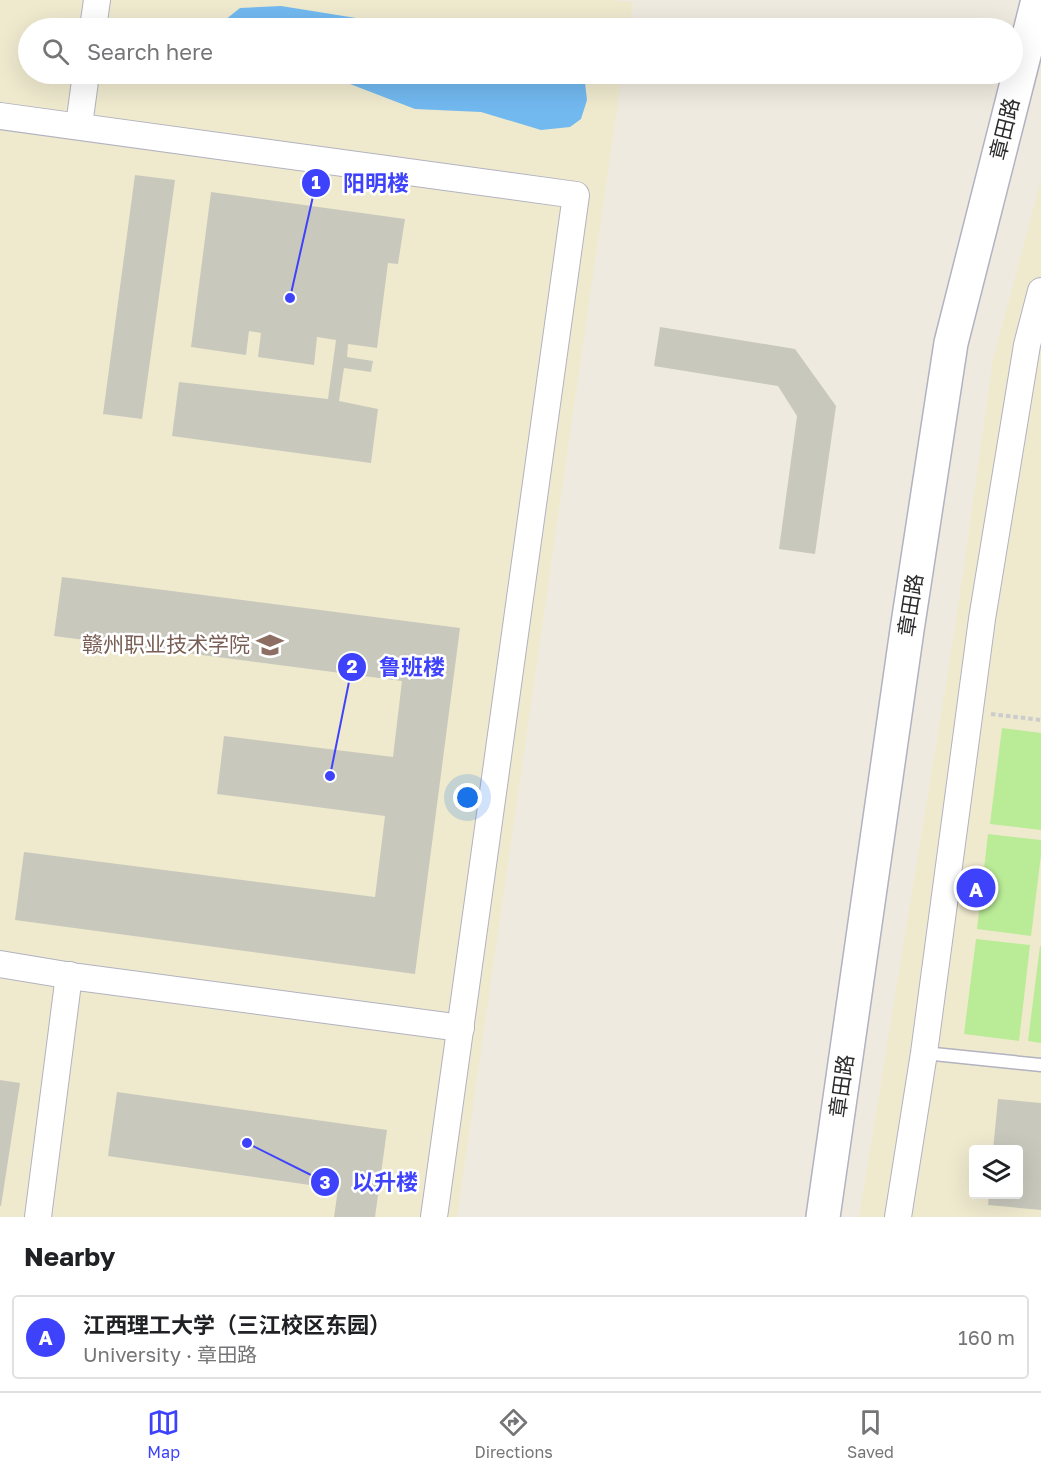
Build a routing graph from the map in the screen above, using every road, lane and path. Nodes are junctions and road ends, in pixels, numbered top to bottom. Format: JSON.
{"nodes":[{"id":1,"x":97,"y":0,"type":"edge"},
{"id":2,"x":1038,"y":0,"type":"edge"},
{"id":3,"x":94,"y":18,"type":"edge"},
{"id":4,"x":1023,"y":59,"type":"edge"},
{"id":5,"x":85,"y":84,"type":"edge"},
{"id":6,"x":1017,"y":84,"type":"edge"},
{"id":7,"x":0,"y":116,"type":"edge"},
{"id":8,"x":79,"y":125,"type":"junction"},
{"id":9,"x":1041,"y":291,"type":"edge"},
{"id":10,"x":971,"y":711,"type":"junction"},
{"id":11,"x":1041,"y":720,"type":"edge"},
{"id":12,"x":0,"y":964,"type":"edge"},
{"id":13,"x":69,"y":975,"type":"junction"},
{"id":14,"x":461,"y":1028,"type":"junction"},
{"id":15,"x":924,"y":1053,"type":"junction"},
{"id":16,"x":1041,"y":1065,"type":"edge"},
{"id":17,"x":38,"y":1217,"type":"edge"},
{"id":18,"x":434,"y":1217,"type":"edge"},
{"id":19,"x":823,"y":1217,"type":"edge"},
{"id":20,"x":898,"y":1217,"type":"edge"}],
"edges":[{"from":1,"to":3,"type":"street"},
{"from":2,"to":4,"type":"main road","name":"章田路"},
{"from":5,"to":8,"type":"street"},
{"from":6,"to":19,"type":"main road","name":"章田路"},
{"from":7,"to":8,"type":"street"},
{"from":8,"to":14,"type":"street"},
{"from":9,"to":10,"type":"street"},
{"from":10,"to":11,"type":"path"},
{"from":10,"to":15,"type":"street"},
{"from":12,"to":13,"type":"street"},
{"from":13,"to":14,"type":"street"},
{"from":13,"to":17,"type":"street"},
{"from":14,"to":18,"type":"street"},
{"from":15,"to":16,"type":"lane"},
{"from":15,"to":20,"type":"street"}]}
